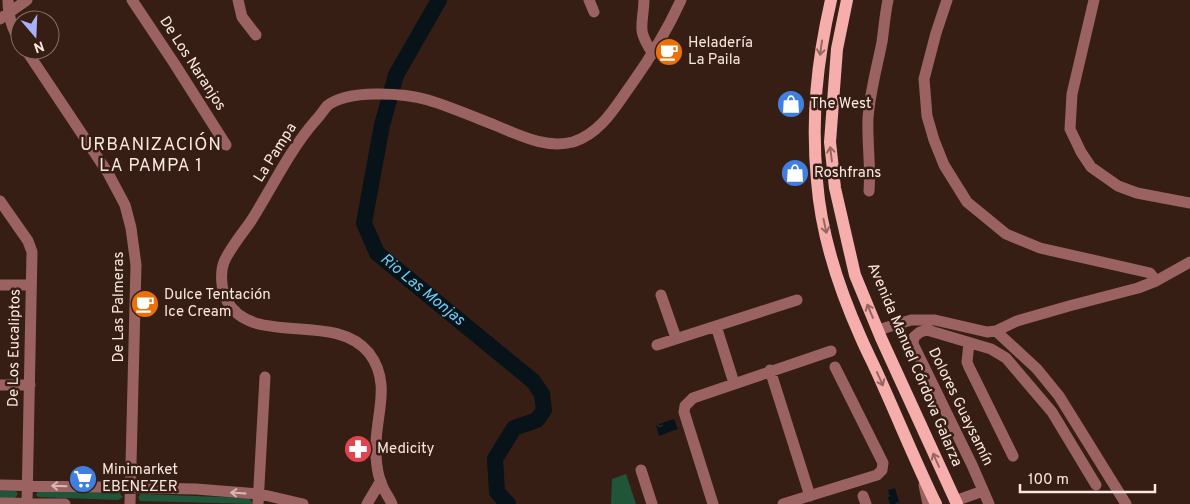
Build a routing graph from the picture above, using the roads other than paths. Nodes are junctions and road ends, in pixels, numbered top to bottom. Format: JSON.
{"nodes":[{"id":1,"x":8,"y":0,"type":"edge"},
{"id":2,"x":27,"y":0,"type":"edge"},
{"id":3,"x":132,"y":0,"type":"edge"},
{"id":4,"x":238,"y":0,"type":"edge"},
{"id":5,"x":589,"y":0,"type":"edge"},
{"id":6,"x":644,"y":0,"type":"edge"},
{"id":7,"x":681,"y":0,"type":"edge"},
{"id":8,"x":831,"y":0,"type":"edge"},
{"id":9,"x":847,"y":0,"type":"edge"},
{"id":10,"x":888,"y":0,"type":"edge"},
{"id":11,"x":947,"y":0,"type":"edge"},
{"id":12,"x":1094,"y":0,"type":"edge"},
{"id":13,"x":594,"y":12,"type":"dead end"},
{"id":14,"x":4,"y":16,"type":"edge"},
{"id":15,"x":256,"y":35,"type":"dead end"},
{"id":16,"x":653,"y":54,"type":"junction"},
{"id":17,"x":33,"y":60,"type":"edge"},
{"id":18,"x":226,"y":145,"type":"dead end"},
{"id":19,"x":870,"y":191,"type":"dead end"},
{"id":20,"x":0,"y":201,"type":"edge"},
{"id":21,"x":1190,"y":203,"type":"edge"},
{"id":22,"x":1190,"y":262,"type":"edge"},
{"id":23,"x":1156,"y":281,"type":"junction"},
{"id":24,"x":0,"y":285,"type":"edge"},
{"id":25,"x":31,"y":285,"type":"junction"},
{"id":26,"x":661,"y":295,"type":"dead end"},
{"id":27,"x":797,"y":300,"type":"dead end"},
{"id":28,"x":716,"y":326,"type":"junction"},
{"id":29,"x":878,"y":330,"type":"junction"},
{"id":30,"x":991,"y":331,"type":"junction"},
{"id":31,"x":676,"y":338,"type":"junction"},
{"id":32,"x":969,"y":343,"type":"junction"},
{"id":33,"x":657,"y":345,"type":"dead end"},
{"id":34,"x":831,"y":351,"type":"dead end"},
{"id":35,"x":835,"y":367,"type":"dead end"},
{"id":36,"x":770,"y":370,"type":"junction"},
{"id":37,"x":265,"y":377,"type":"dead end"},
{"id":38,"x":734,"y":383,"type":"junction"},
{"id":39,"x":0,"y":385,"type":"edge"},
{"id":40,"x":30,"y":386,"type":"junction"},
{"id":41,"x":1012,"y":456,"type":"dead end"},
{"id":42,"x":641,"y":470,"type":"dead end"},
{"id":43,"x":921,"y":473,"type":"junction"},
{"id":44,"x":380,"y":482,"type":"junction"},
{"id":45,"x":27,"y":484,"type":"junction"},
{"id":46,"x":0,"y":485,"type":"edge"},
{"id":47,"x":1096,"y":485,"type":"dead end"},
{"id":48,"x":132,"y":488,"type":"junction"},
{"id":49,"x":983,"y":491,"type":"junction"},
{"id":50,"x":810,"y":496,"type":"junction"},
{"id":51,"x":259,"y":499,"type":"edge"},
{"id":52,"x":0,"y":503,"type":"edge"},
{"id":53,"x":27,"y":503,"type":"edge"},
{"id":54,"x":956,"y":503,"type":"edge"},
{"id":55,"x":65,"y":504,"type":"edge"},
{"id":56,"x":130,"y":504,"type":"edge"},
{"id":57,"x":303,"y":504,"type":"edge"},
{"id":58,"x":367,"y":504,"type":"edge"},
{"id":59,"x":392,"y":504,"type":"edge"},
{"id":60,"x":652,"y":504,"type":"edge"},
{"id":61,"x":713,"y":504,"type":"edge"},
{"id":62,"x":783,"y":504,"type":"edge"},
{"id":63,"x":928,"y":504,"type":"edge"},
{"id":64,"x":936,"y":504,"type":"edge"},
{"id":65,"x":989,"y":504,"type":"edge"},
{"id":66,"x":1126,"y":504,"type":"edge"}],
"edges":[{"from":1,"to":14,"type":"street"},
{"from":2,"to":14,"type":"street"},
{"from":3,"to":18,"type":"street","name":"De Los Naranjos"},
{"from":4,"to":15,"type":"street"},
{"from":5,"to":13,"type":"street"},
{"from":6,"to":16,"type":"street"},
{"from":7,"to":16,"type":"street","name":"La Pampa"},
{"from":8,"to":43,"type":"main road","one_way":true},
{"from":29,"to":9,"type":"main road","name":"Avenida Manuel Córdova Galarza","one_way":true},
{"from":10,"to":19,"type":"street"},
{"from":11,"to":23,"type":"street"},
{"from":12,"to":21,"type":"street"},
{"from":16,"to":44,"type":"street","name":"La Pampa"},
{"from":17,"to":48,"type":"street","name":"De Las Palmeras"},
{"from":20,"to":25,"type":"street","name":"De Los Eucaliptos"},
{"from":22,"to":23,"type":"street"},
{"from":23,"to":30,"type":"street"},
{"from":24,"to":25,"type":"street"},
{"from":25,"to":40,"type":"street","name":"De Los Eucaliptos"},
{"from":26,"to":31,"type":"street"},
{"from":27,"to":28,"type":"street"},
{"from":28,"to":31,"type":"street"},
{"from":28,"to":38,"type":"street"},
{"from":29,"to":30,"type":"street"},
{"from":54,"to":29,"type":"main road","name":"Avenida Manuel Córdova Galarza","one_way":true},
{"from":30,"to":66,"type":"street"},
{"from":31,"to":33,"type":"street"},
{"from":32,"to":41,"type":"street"},
{"from":32,"to":47,"type":"street","name":"Dolores Guaysamín"},
{"from":32,"to":49,"type":"street","name":"Dolores Guaysamín"},
{"from":34,"to":36,"type":"street"},
{"from":35,"to":50,"type":"street"},
{"from":36,"to":38,"type":"street"},
{"from":36,"to":50,"type":"street"},
{"from":37,"to":51,"type":"street"},
{"from":38,"to":61,"type":"street"},
{"from":39,"to":40,"type":"street"},
{"from":40,"to":45,"type":"street","name":"De Los Eucaliptos"},
{"from":42,"to":60,"type":"street"},
{"from":43,"to":63,"type":"street"},
{"from":43,"to":64,"type":"main road"},
{"from":44,"to":58,"type":"street"},
{"from":44,"to":59,"type":"street","name":"La Pampa"},
{"from":45,"to":46,"type":"street"},
{"from":48,"to":45,"type":"street","one_way":true},
{"from":45,"to":53,"type":"street","name":"De Los Eucaliptos"},
{"from":51,"to":48,"type":"street","one_way":true},
{"from":48,"to":56,"type":"street","name":"De Las Palmeras"},
{"from":49,"to":54,"type":"street"},
{"from":49,"to":65,"type":"street","name":"Dolores Guaysamín"},
{"from":50,"to":62,"type":"street"},
{"from":51,"to":57,"type":"street"},
{"from":52,"to":53,"type":"street"},
{"from":53,"to":55,"type":"street"}]}
